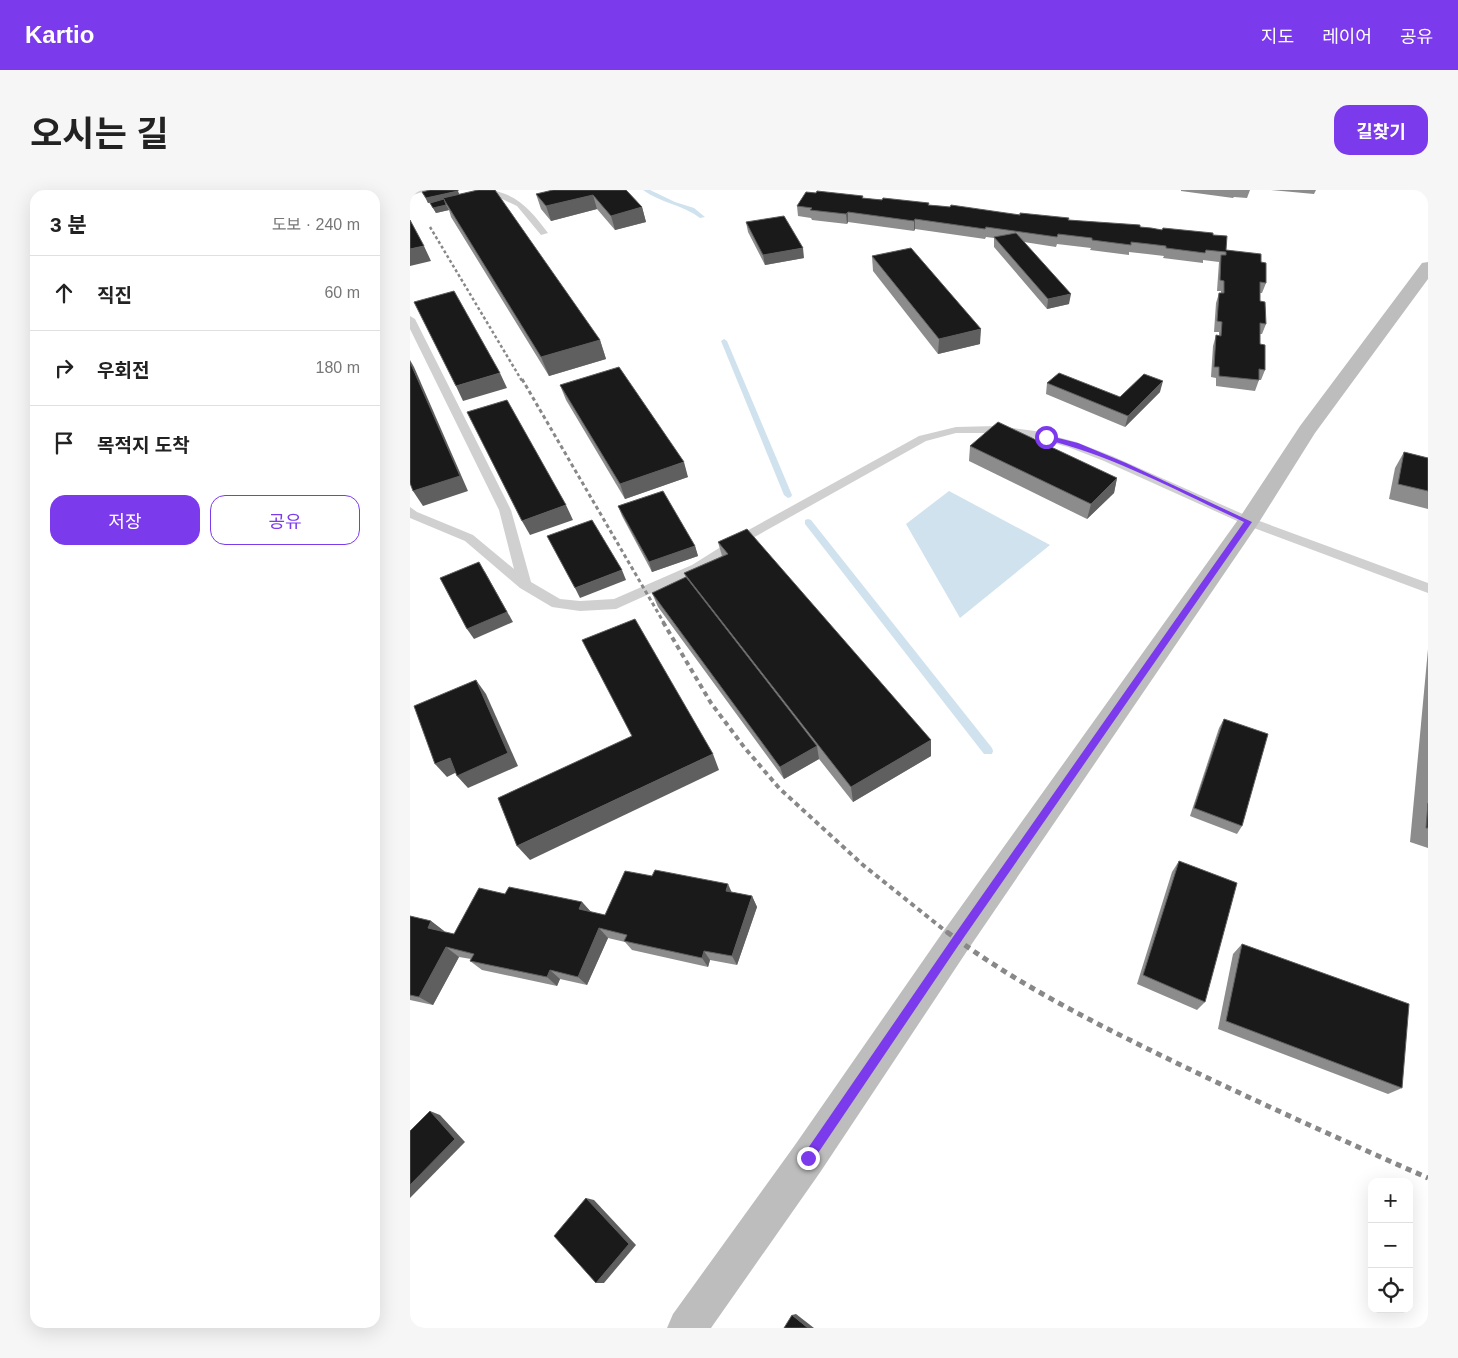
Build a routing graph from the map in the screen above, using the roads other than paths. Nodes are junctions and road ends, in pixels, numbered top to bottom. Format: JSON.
{"nodes":[{"id":1,"x":424,"y":190,"type":"edge"},
{"id":2,"x":487,"y":190,"type":"edge"},
{"id":3,"x":410,"y":194,"type":"edge"},
{"id":4,"x":544,"y":233,"type":"dead end"},
{"id":5,"x":1426,"y":273,"type":"edge"},
{"id":6,"x":410,"y":319,"type":"edge"},
{"id":7,"x":410,"y":511,"type":"edge"},
{"id":8,"x":1248,"y":522,"type":"junction"},
{"id":9,"x":525,"y":585,"type":"junction"},
{"id":10,"x":1428,"y":588,"type":"edge"},
{"id":11,"x":687,"y":1328,"type":"edge"}],
"edges":[{"from":1,"to":3,"type":"lane"},
{"from":2,"to":4,"type":"lane"},
{"from":5,"to":8,"type":"street"},
{"from":6,"to":9,"type":"lane"},
{"from":7,"to":9,"type":"lane"},
{"from":8,"to":9,"type":"lane"},
{"from":8,"to":10,"type":"lane"},
{"from":8,"to":11,"type":"street"}]}
